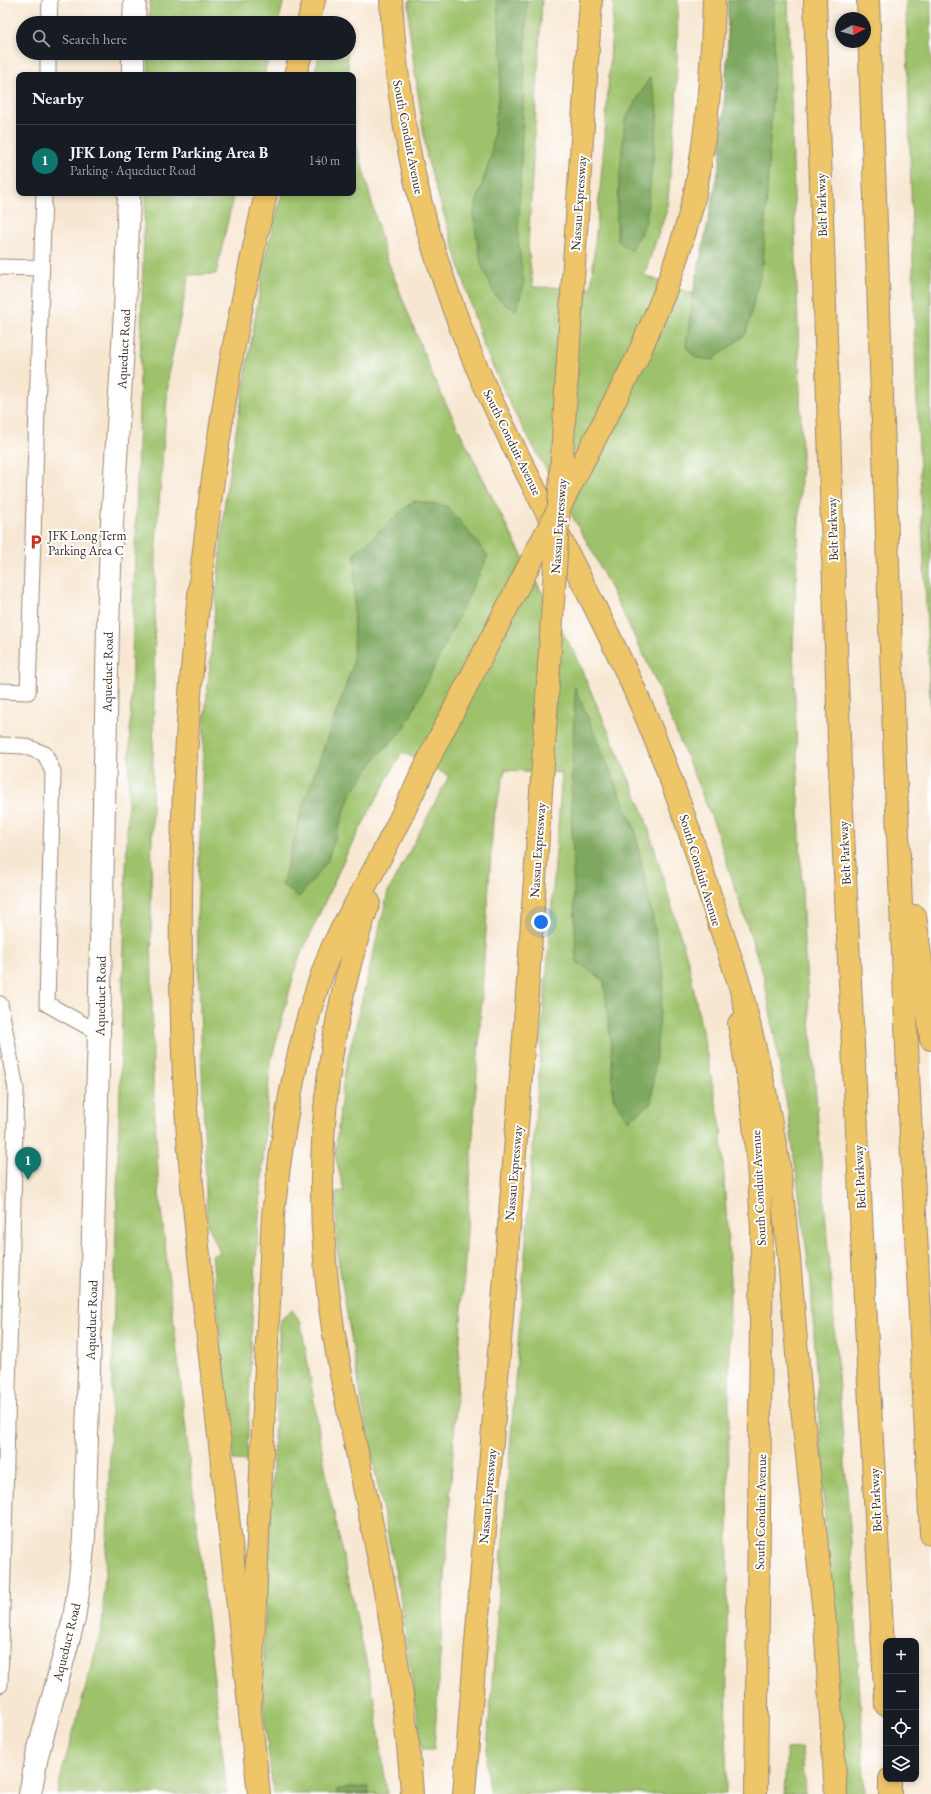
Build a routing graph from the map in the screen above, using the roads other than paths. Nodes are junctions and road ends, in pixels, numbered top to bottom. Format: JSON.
{"nodes":[{"id":1,"x":50,"y":0,"type":"edge"},
{"id":2,"x":135,"y":0,"type":"edge"},
{"id":3,"x":314,"y":0,"type":"edge"},
{"id":4,"x":391,"y":0,"type":"edge"},
{"id":5,"x":591,"y":0,"type":"edge"},
{"id":6,"x":714,"y":0,"type":"edge"},
{"id":7,"x":814,"y":0,"type":"edge"},
{"id":8,"x":868,"y":0,"type":"edge"},
{"id":9,"x":49,"y":16,"type":"edge"},
{"id":10,"x":134,"y":16,"type":"edge"},
{"id":11,"x":310,"y":16,"type":"edge"},
{"id":12,"x":48,"y":60,"type":"edge"},
{"id":13,"x":133,"y":60,"type":"edge"},
{"id":14,"x":299,"y":60,"type":"edge"},
{"id":15,"x":48,"y":72,"type":"edge"},
{"id":16,"x":133,"y":72,"type":"edge"},
{"id":17,"x":296,"y":72,"type":"edge"},
{"id":18,"x":44,"y":196,"type":"edge"},
{"id":19,"x":129,"y":196,"type":"edge"},
{"id":20,"x":265,"y":196,"type":"edge"},
{"id":21,"x":0,"y":267,"type":"edge"},
{"id":22,"x":41,"y":268,"type":"junction"},
{"id":23,"x":0,"y":692,"type":"edge"},
{"id":24,"x":0,"y":746,"type":"edge"},
{"id":25,"x":895,"y":763,"type":"junction"},
{"id":26,"x":398,"y":826,"type":"junction"},
{"id":27,"x":715,"y":912,"type":"junction"},
{"id":28,"x":0,"y":1004,"type":"edge"},
{"id":29,"x":99,"y":1033,"type":"junction"},
{"id":30,"x":931,"y":1040,"type":"edge"},
{"id":31,"x":5,"y":1288,"type":"edge"},
{"id":32,"x":931,"y":1534,"type":"edge"},
{"id":33,"x":884,"y":1674,"type":"edge"},
{"id":34,"x":0,"y":1685,"type":"edge"},
{"id":35,"x":250,"y":1710,"type":"junction"},
{"id":36,"x":890,"y":1782,"type":"edge"},
{"id":37,"x":30,"y":1794,"type":"edge"},
{"id":38,"x":260,"y":1794,"type":"edge"},
{"id":39,"x":412,"y":1794,"type":"edge"},
{"id":40,"x":464,"y":1794,"type":"edge"},
{"id":41,"x":756,"y":1794,"type":"edge"},
{"id":42,"x":836,"y":1794,"type":"edge"},
{"id":43,"x":890,"y":1794,"type":"edge"}],
"edges":[{"from":1,"to":9,"type":"lane"},
{"from":2,"to":10,"type":"street"},
{"from":3,"to":11,"type":"main road"},
{"from":4,"to":27,"type":"main road","name":"South Conduit Avenue"},
{"from":5,"to":40,"type":"main road","name":"Nassau Expressway","bridge":true},
{"from":6,"to":26,"type":"main road","bridge":true},
{"from":7,"to":33,"type":"main road","name":"Belt Parkway"},
{"from":8,"to":25,"type":"main road"},
{"from":12,"to":15,"type":"lane"},
{"from":13,"to":16,"type":"street"},
{"from":14,"to":17,"type":"main road"},
{"from":18,"to":22,"type":"lane"},
{"from":19,"to":29,"type":"street","name":"Aqueduct Road"},
{"from":20,"to":35,"type":"main road"},
{"from":21,"to":22,"type":"lane"},
{"from":22,"to":23,"type":"lane"},
{"from":24,"to":29,"type":"lane"},
{"from":25,"to":30,"type":"main road"},
{"from":25,"to":32,"type":"main road"},
{"from":26,"to":35,"type":"main road"},
{"from":26,"to":39,"type":"main road"},
{"from":27,"to":41,"type":"main road","name":"South Conduit Avenue"},
{"from":27,"to":42,"type":"main road"},
{"from":28,"to":31,"type":"lane"},
{"from":29,"to":37,"type":"street","name":"Aqueduct Road"},
{"from":31,"to":34,"type":"lane"},
{"from":35,"to":38,"type":"main road"},
{"from":36,"to":43,"type":"main road"}]}
